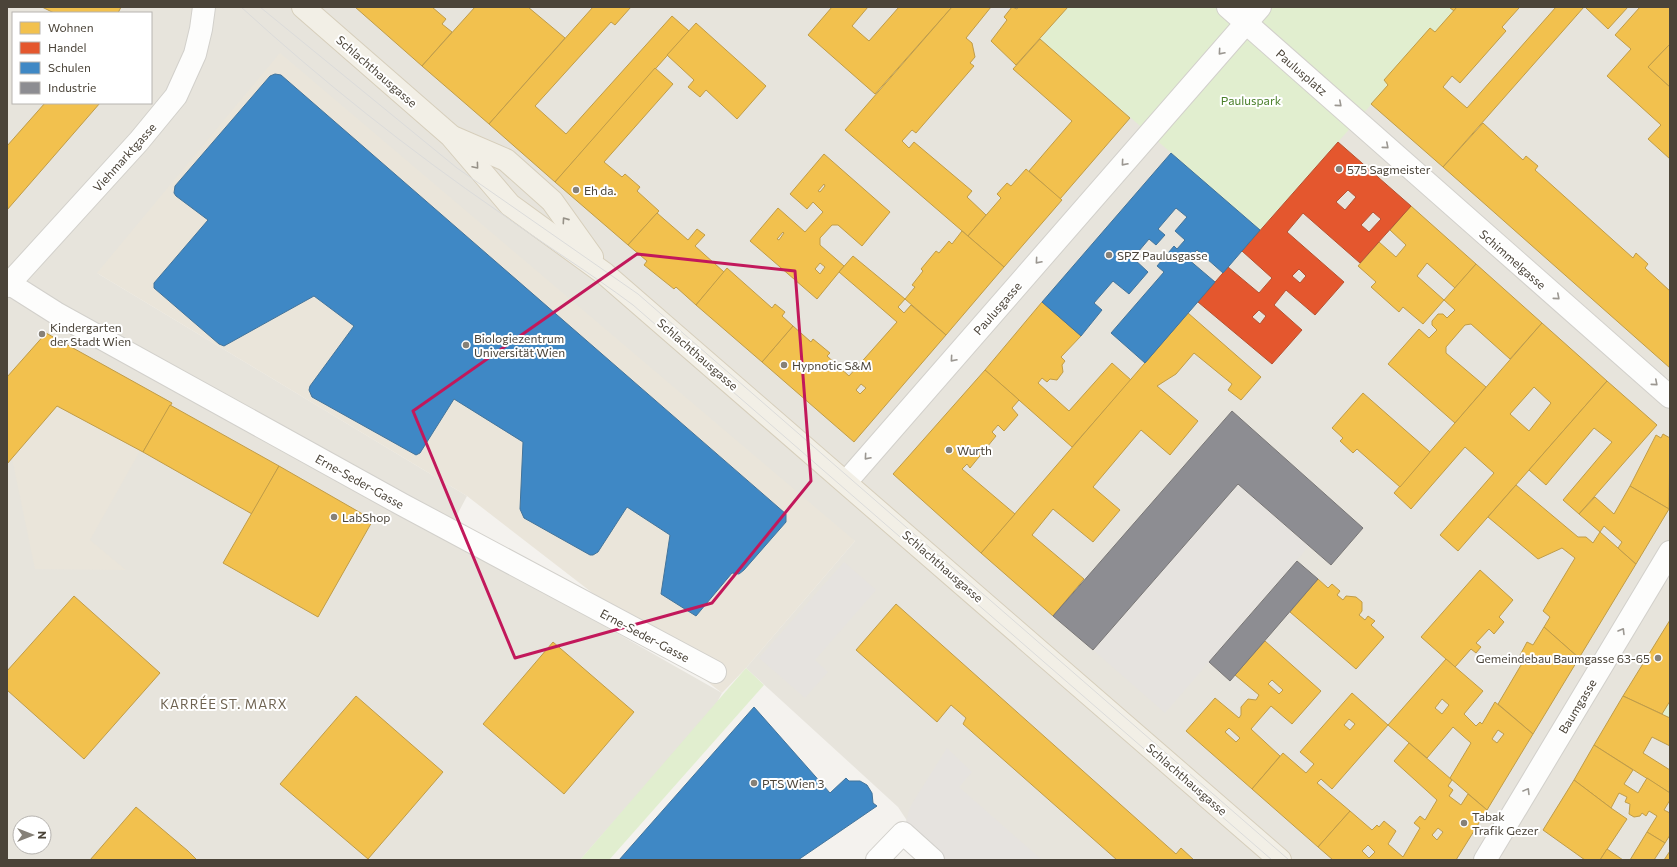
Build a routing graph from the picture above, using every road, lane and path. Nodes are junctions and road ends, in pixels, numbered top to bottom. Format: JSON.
{"nodes":[{"id":1,"x":204,"y":7,"type":"edge"},
{"id":2,"x":303,"y":7,"type":"edge"},
{"id":3,"x":1228,"y":7,"type":"edge"},
{"id":4,"x":1253,"y":15,"type":"edge"},
{"id":5,"x":1357,"y":121,"type":"joint"},
{"id":6,"x":451,"y":136,"type":"junction"},
{"id":7,"x":605,"y":274,"type":"junction"},
{"id":8,"x":8,"y":284,"type":"edge"},
{"id":9,"x":1670,"y":397,"type":"edge"},
{"id":10,"x":846,"y":482,"type":"junction"},
{"id":11,"x":1670,"y":552,"type":"edge"},
{"id":12,"x":715,"y":672,"type":"dead end"},
{"id":13,"x":878,"y":860,"type":"edge"},
{"id":14,"x":933,"y":860,"type":"edge"},
{"id":15,"x":1280,"y":860,"type":"edge"},
{"id":16,"x":1485,"y":860,"type":"edge"}],
"edges":[{"from":1,"to":8,"type":"street","name":"Viehmarktgasse"},
{"from":2,"to":6,"type":"main road","name":"Schlachthausgasse"},
{"from":3,"to":4,"type":"street","name":"Paulusplatz"},
{"from":4,"to":5,"type":"street","name":"Paulusplatz","one_way":true},
{"from":4,"to":10,"type":"street","name":"Paulusgasse","one_way":true},
{"from":5,"to":9,"type":"street","name":"Schimmelgasse","one_way":true},
{"from":6,"to":7,"type":"main road","name":"Schlachthausgasse","one_way":true},
{"from":7,"to":6,"type":"main road","name":"Schlachthausgasse","one_way":true},
{"from":7,"to":10,"type":"main road","name":"Schlachthausgasse"},
{"from":8,"to":12,"type":"street","name":"Erne-Seder-Gasse"},
{"from":10,"to":15,"type":"main road","name":"Schlachthausgasse"},
{"from":16,"to":11,"type":"street","name":"Baumgasse","one_way":true},
{"from":13,"to":14,"type":"street"}]}
